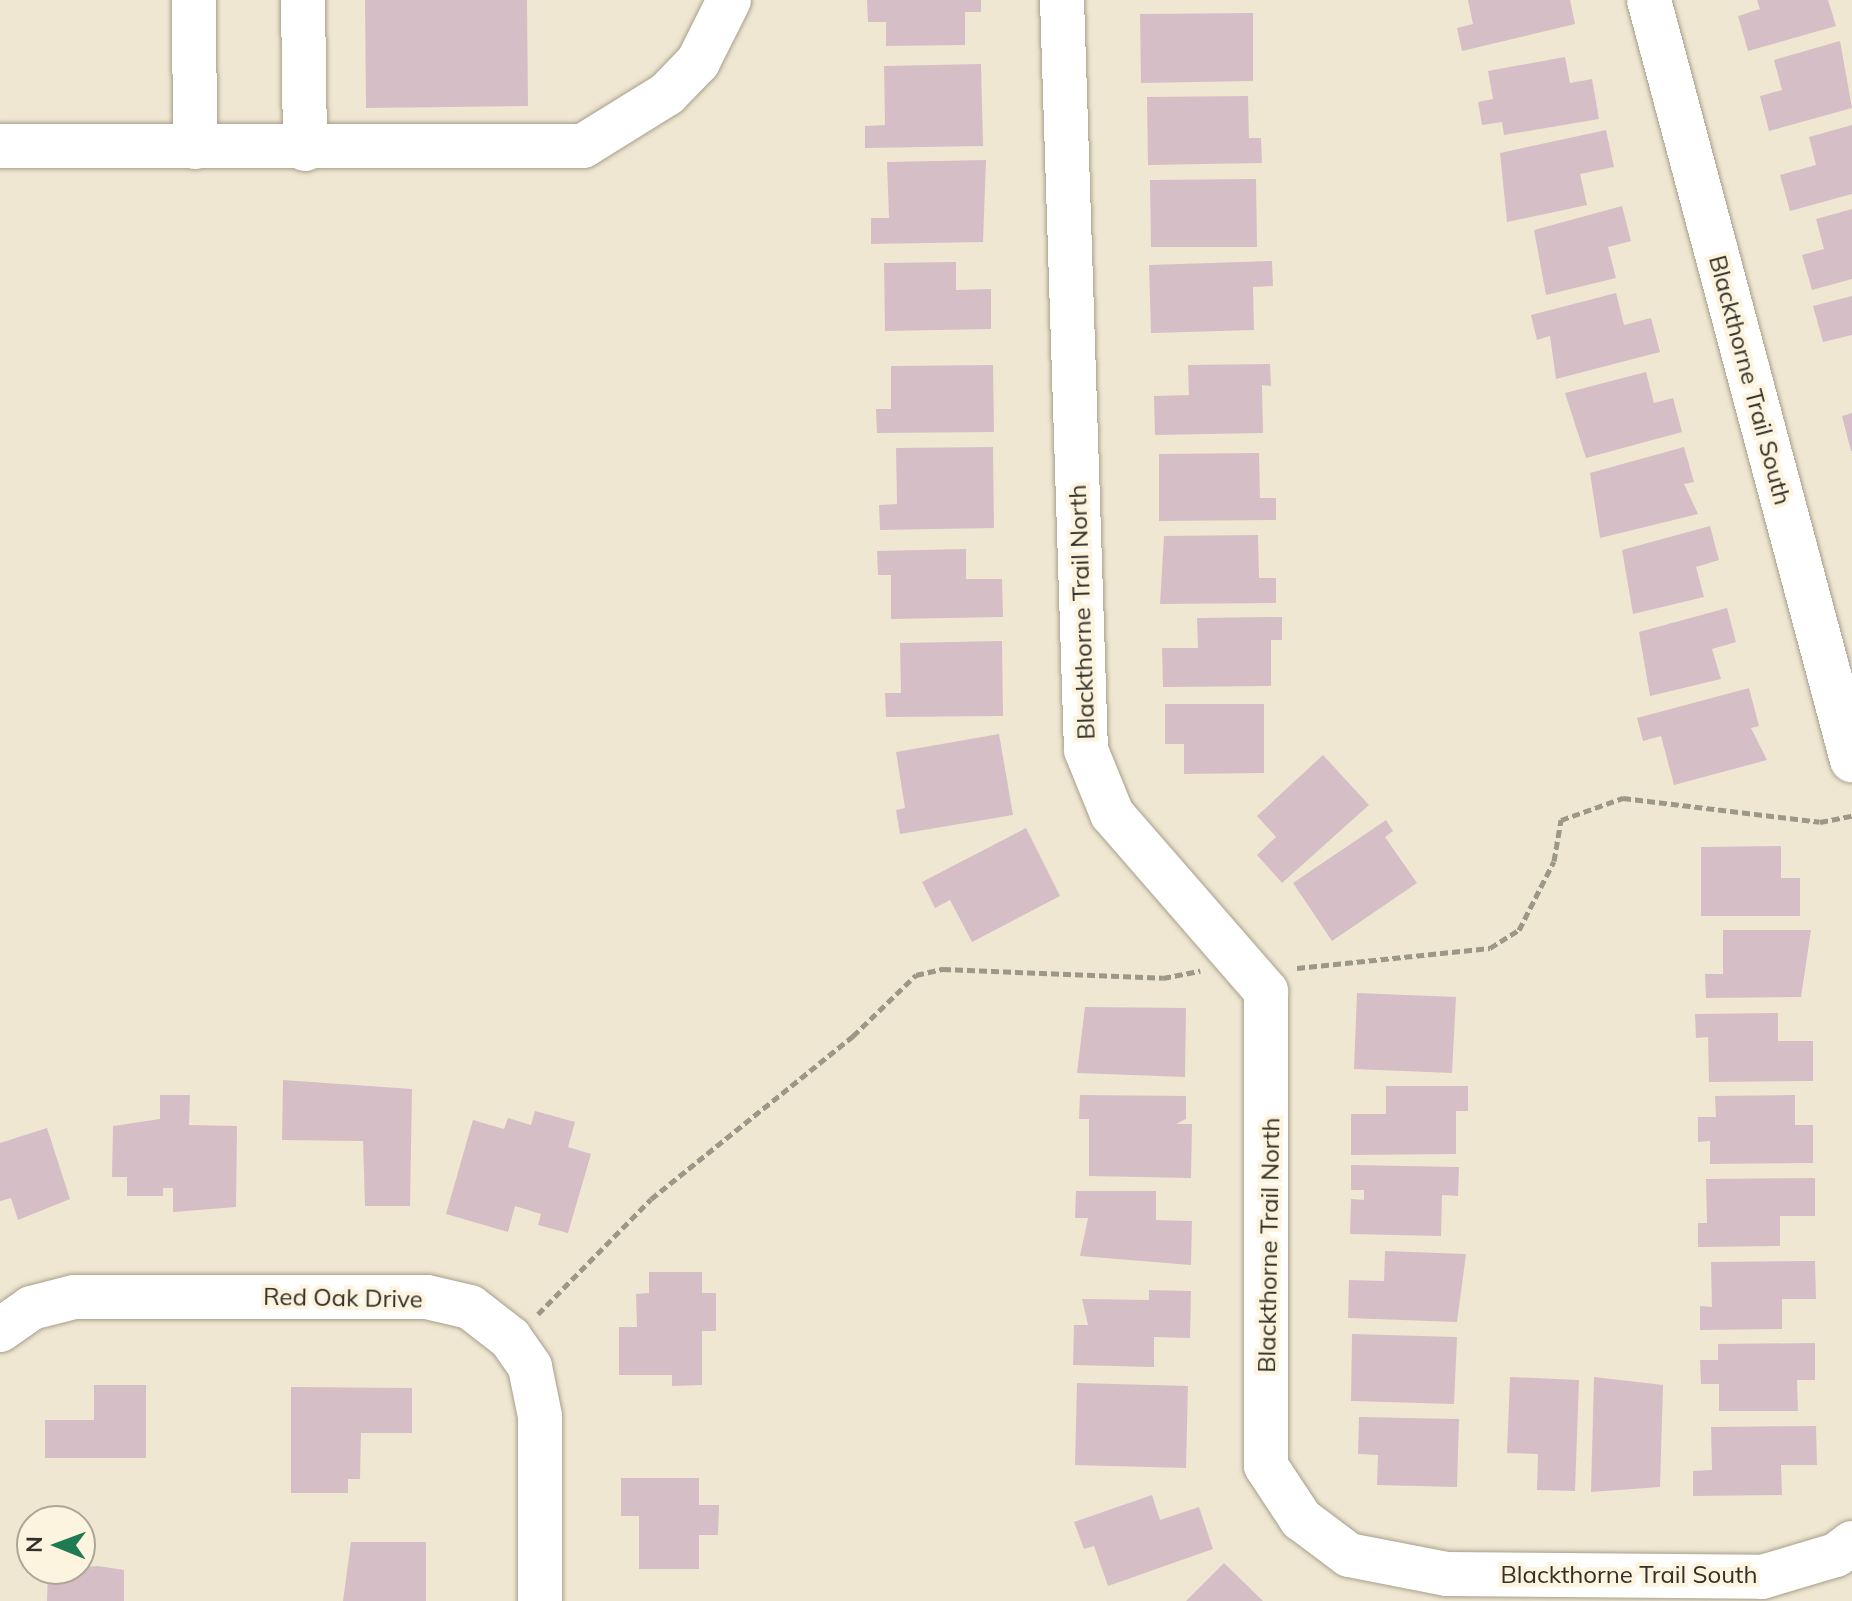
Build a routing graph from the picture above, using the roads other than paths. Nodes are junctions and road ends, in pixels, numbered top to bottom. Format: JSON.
{"nodes":[{"id":1,"x":194,"y":0,"type":"edge"},
{"id":2,"x":303,"y":0,"type":"edge"},
{"id":3,"x":729,"y":0,"type":"edge"},
{"id":4,"x":1062,"y":0,"type":"edge"},
{"id":5,"x":1649,"y":0,"type":"edge"},
{"id":6,"x":0,"y":146,"type":"edge"},
{"id":7,"x":195,"y":147,"type":"junction"},
{"id":8,"x":305,"y":149,"type":"junction"},
{"id":9,"x":1852,"y":760,"type":"edge"},
{"id":10,"x":0,"y":1330,"type":"edge"},
{"id":11,"x":1852,"y":1543,"type":"edge"},
{"id":12,"x":1447,"y":1587,"type":"edge"},
{"id":13,"x":540,"y":1601,"type":"edge"}],
"edges":[{"from":1,"to":7,"type":"street"},
{"from":2,"to":8,"type":"street"},
{"from":3,"to":8,"type":"street"},
{"from":4,"to":12,"type":"street","name":"Blackthorne Trail North"},
{"from":5,"to":9,"type":"street","name":"Blackthorne Trail South"},
{"from":6,"to":7,"type":"street"},
{"from":7,"to":8,"type":"street"},
{"from":10,"to":13,"type":"street","name":"Red Oak Drive"},
{"from":11,"to":12,"type":"street","name":"Blackthorne Trail South"}]}
